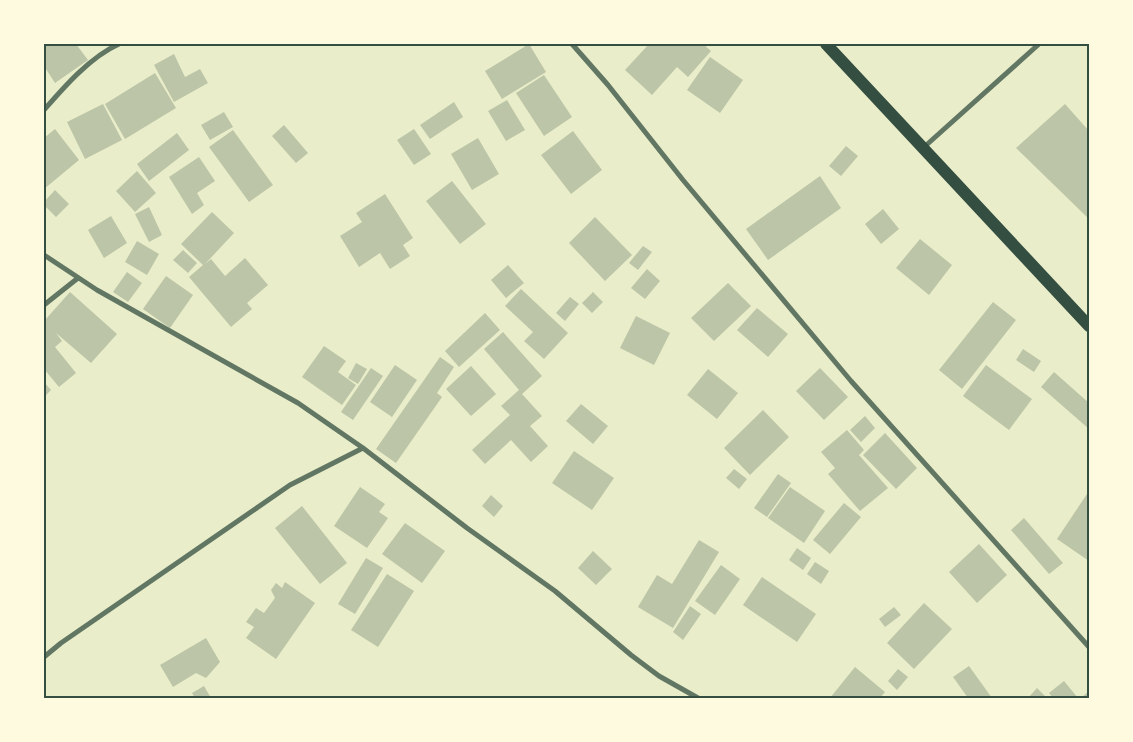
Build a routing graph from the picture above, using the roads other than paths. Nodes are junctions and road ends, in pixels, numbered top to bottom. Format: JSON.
{"nodes":[{"id":1,"x":119,"y":44,"type":"edge"},
{"id":2,"x":572,"y":44,"type":"edge"},
{"id":3,"x":826,"y":44,"type":"edge"},
{"id":4,"x":1039,"y":44,"type":"edge"},
{"id":5,"x":44,"y":110,"type":"edge"},
{"id":6,"x":923,"y":148,"type":"junction"},
{"id":7,"x":44,"y":255,"type":"edge"},
{"id":8,"x":78,"y":278,"type":"junction"},
{"id":9,"x":44,"y":304,"type":"edge"},
{"id":10,"x":1089,"y":326,"type":"edge"},
{"id":11,"x":363,"y":448,"type":"junction"},
{"id":12,"x":1089,"y":647,"type":"edge"},
{"id":13,"x":44,"y":657,"type":"edge"},
{"id":14,"x":698,"y":698,"type":"edge"}],
"edges":[{"from":1,"to":5,"type":"street"},
{"from":2,"to":12,"type":"street"},
{"from":3,"to":6,"type":"main road"},
{"from":4,"to":6,"type":"street"},
{"from":6,"to":10,"type":"main road"},
{"from":7,"to":8,"type":"street"},
{"from":8,"to":9,"type":"street"},
{"from":8,"to":11,"type":"street"},
{"from":11,"to":13,"type":"street"},
{"from":11,"to":14,"type":"street"}]}
